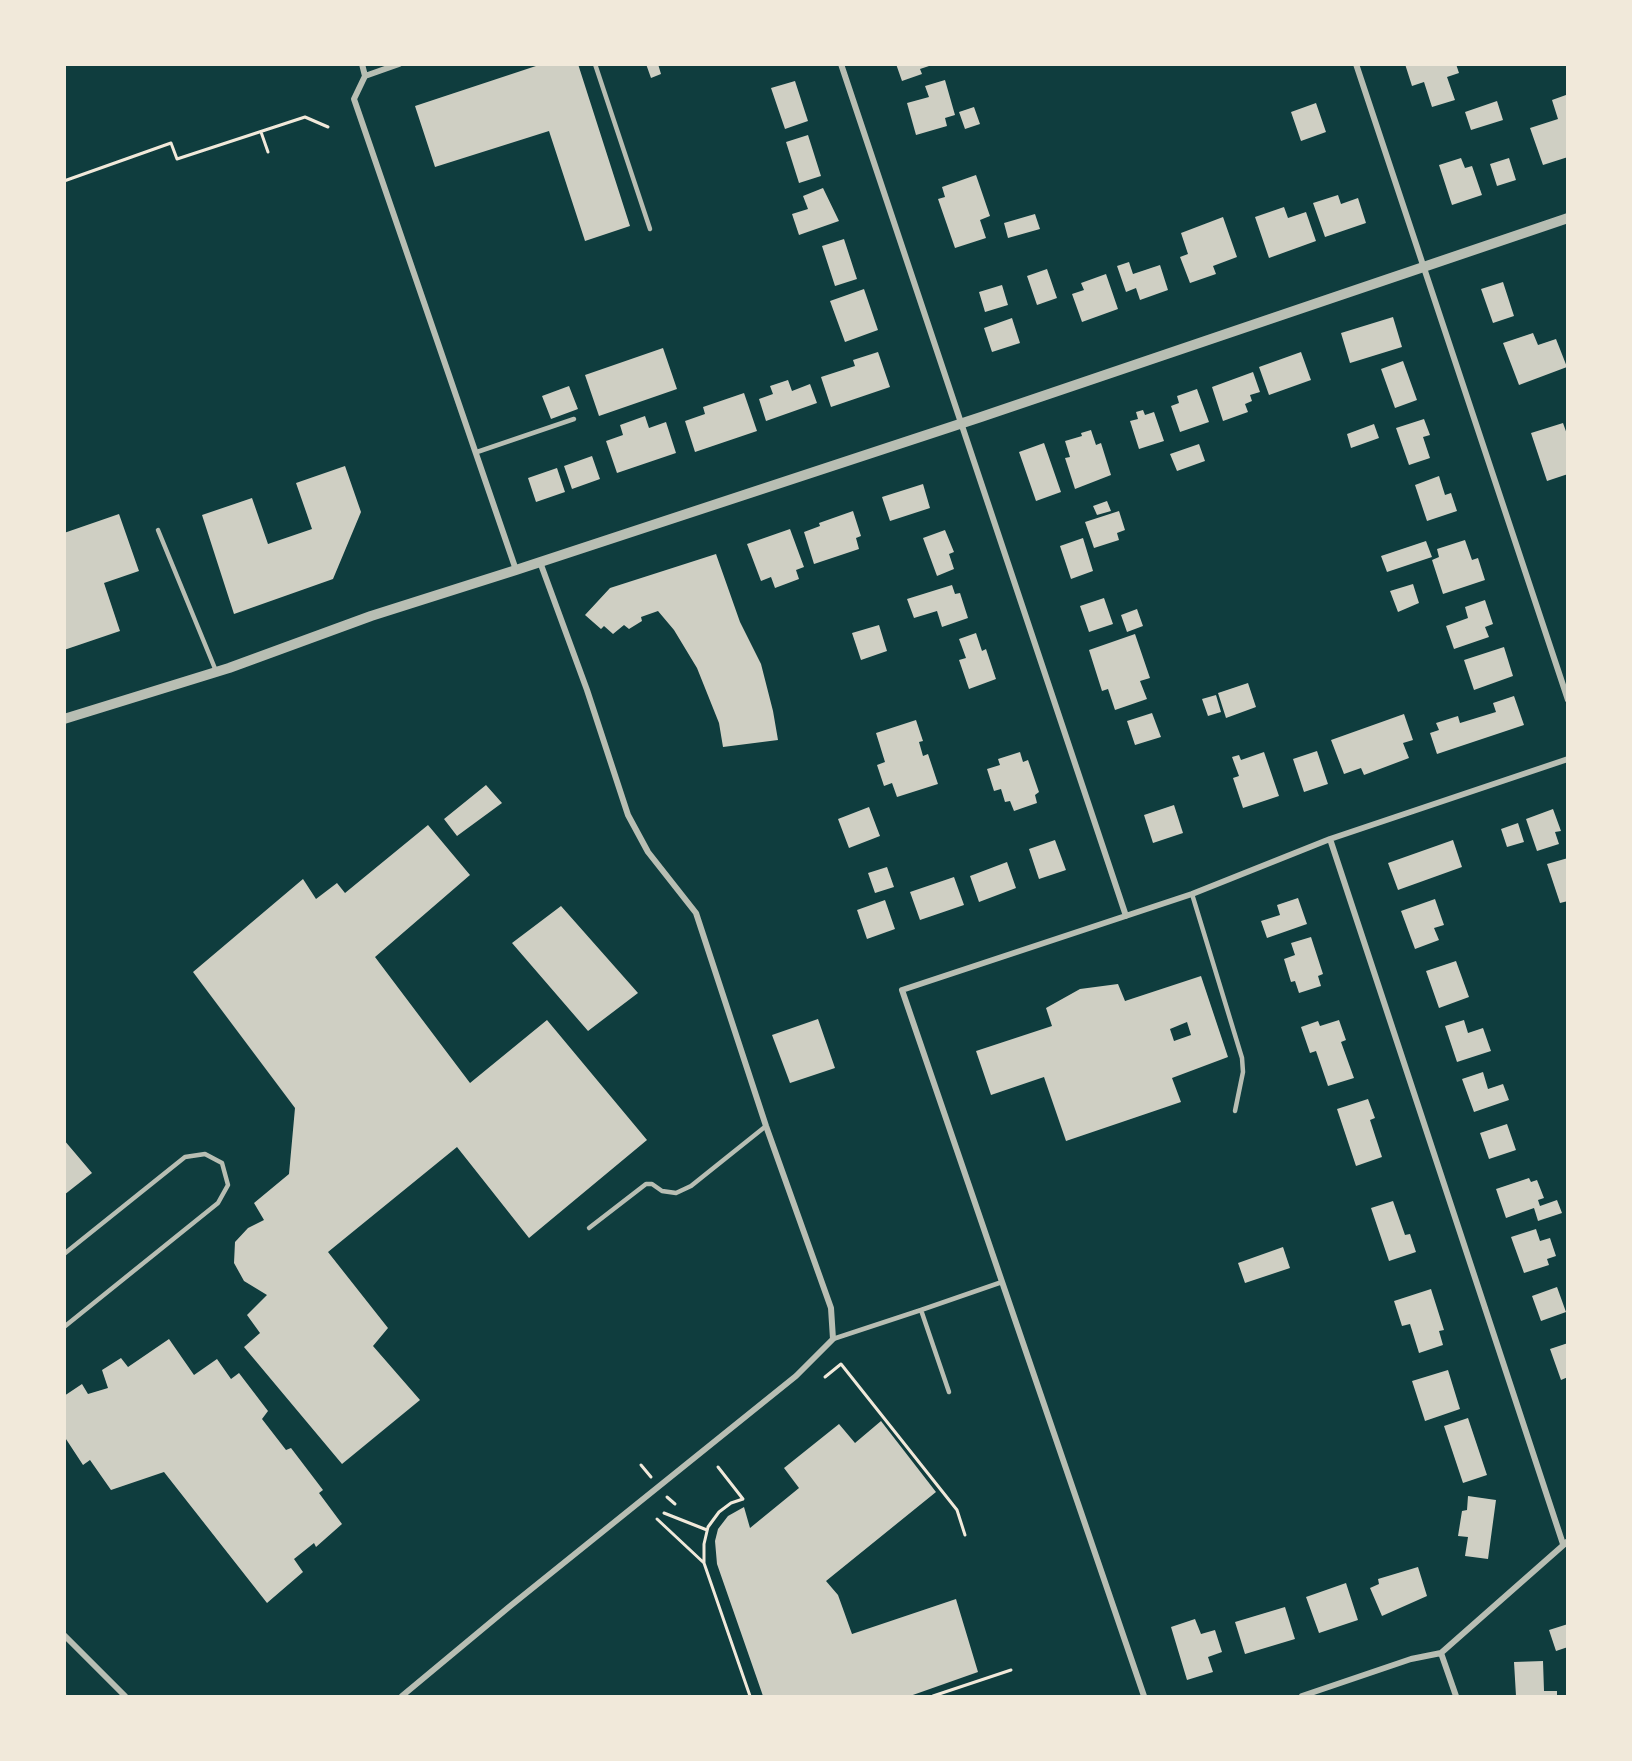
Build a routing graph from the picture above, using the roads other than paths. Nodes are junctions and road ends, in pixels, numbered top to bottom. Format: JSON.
{"nodes":[{"id":1,"x":362,"y":64,"type":"edge"},
{"id":2,"x":399,"y":64,"type":"edge"},
{"id":3,"x":596,"y":64,"type":"edge"},
{"id":4,"x":840,"y":64,"type":"edge"},
{"id":5,"x":1356,"y":64,"type":"edge"},
{"id":6,"x":365,"y":76,"type":"junction"},
{"id":7,"x":1568,"y":218,"type":"edge"},
{"id":8,"x":650,"y":229,"type":"dead end"},
{"id":9,"x":1423,"y":267,"type":"junction"},
{"id":10,"x":574,"y":419,"type":"dead end"},
{"id":11,"x":961,"y":424,"type":"junction"},
{"id":12,"x":477,"y":452,"type":"junction"},
{"id":13,"x":158,"y":530,"type":"dead end"},
{"id":14,"x":540,"y":562,"type":"junction"},
{"id":15,"x":516,"y":570,"type":"junction"},
{"id":16,"x":216,"y":671,"type":"junction"},
{"id":17,"x":1568,"y":700,"type":"edge"},
{"id":18,"x":64,"y":719,"type":"edge"},
{"id":19,"x":1568,"y":759,"type":"edge"},
{"id":20,"x":1330,"y":839,"type":"junction"},
{"id":21,"x":1192,"y":894,"type":"junction"},
{"id":22,"x":1126,"y":916,"type":"junction"},
{"id":23,"x":1235,"y":1111,"type":"dead end"},
{"id":24,"x":766,"y":1126,"type":"junction"},
{"id":25,"x":589,"y":1228,"type":"dead end"},
{"id":26,"x":64,"y":1254,"type":"edge"},
{"id":27,"x":1002,"y":1282,"type":"junction"},
{"id":28,"x":921,"y":1310,"type":"junction"},
{"id":29,"x":64,"y":1327,"type":"edge"},
{"id":30,"x":833,"y":1339,"type":"junction"},
{"id":31,"x":949,"y":1392,"type":"dead end"},
{"id":32,"x":1565,"y":1542,"type":"edge"},
{"id":33,"x":64,"y":1635,"type":"edge"},
{"id":34,"x":1441,"y":1653,"type":"junction"},
{"id":35,"x":125,"y":1696,"type":"edge"},
{"id":36,"x":402,"y":1696,"type":"edge"},
{"id":37,"x":1144,"y":1696,"type":"edge"},
{"id":38,"x":1302,"y":1696,"type":"edge"},
{"id":39,"x":1456,"y":1696,"type":"edge"}],
"edges":[{"from":1,"to":6,"type":"street"},
{"from":2,"to":6,"type":"street"},
{"from":3,"to":8,"type":"lane"},
{"from":4,"to":11,"type":"street"},
{"from":5,"to":9,"type":"street"},
{"from":6,"to":12,"type":"street"},
{"from":7,"to":9,"type":"street"},
{"from":9,"to":11,"type":"street"},
{"from":9,"to":17,"type":"street"},
{"from":10,"to":12,"type":"lane"},
{"from":11,"to":14,"type":"street"},
{"from":11,"to":22,"type":"street"},
{"from":12,"to":15,"type":"street"},
{"from":13,"to":16,"type":"lane"},
{"from":14,"to":15,"type":"street"},
{"from":14,"to":24,"type":"street"},
{"from":15,"to":16,"type":"street"},
{"from":16,"to":18,"type":"street"},
{"from":19,"to":20,"type":"street"},
{"from":20,"to":21,"type":"street"},
{"from":20,"to":32,"type":"street"},
{"from":21,"to":22,"type":"street"},
{"from":21,"to":23,"type":"lane"},
{"from":22,"to":27,"type":"street"},
{"from":24,"to":25,"type":"lane"},
{"from":24,"to":30,"type":"street"},
{"from":26,"to":29,"type":"lane"},
{"from":27,"to":28,"type":"lane"},
{"from":27,"to":37,"type":"street"},
{"from":28,"to":30,"type":"lane"},
{"from":28,"to":31,"type":"lane"},
{"from":30,"to":36,"type":"street"},
{"from":32,"to":34,"type":"street"},
{"from":33,"to":35,"type":"street"},
{"from":34,"to":38,"type":"street"},
{"from":34,"to":39,"type":"street"}]}
